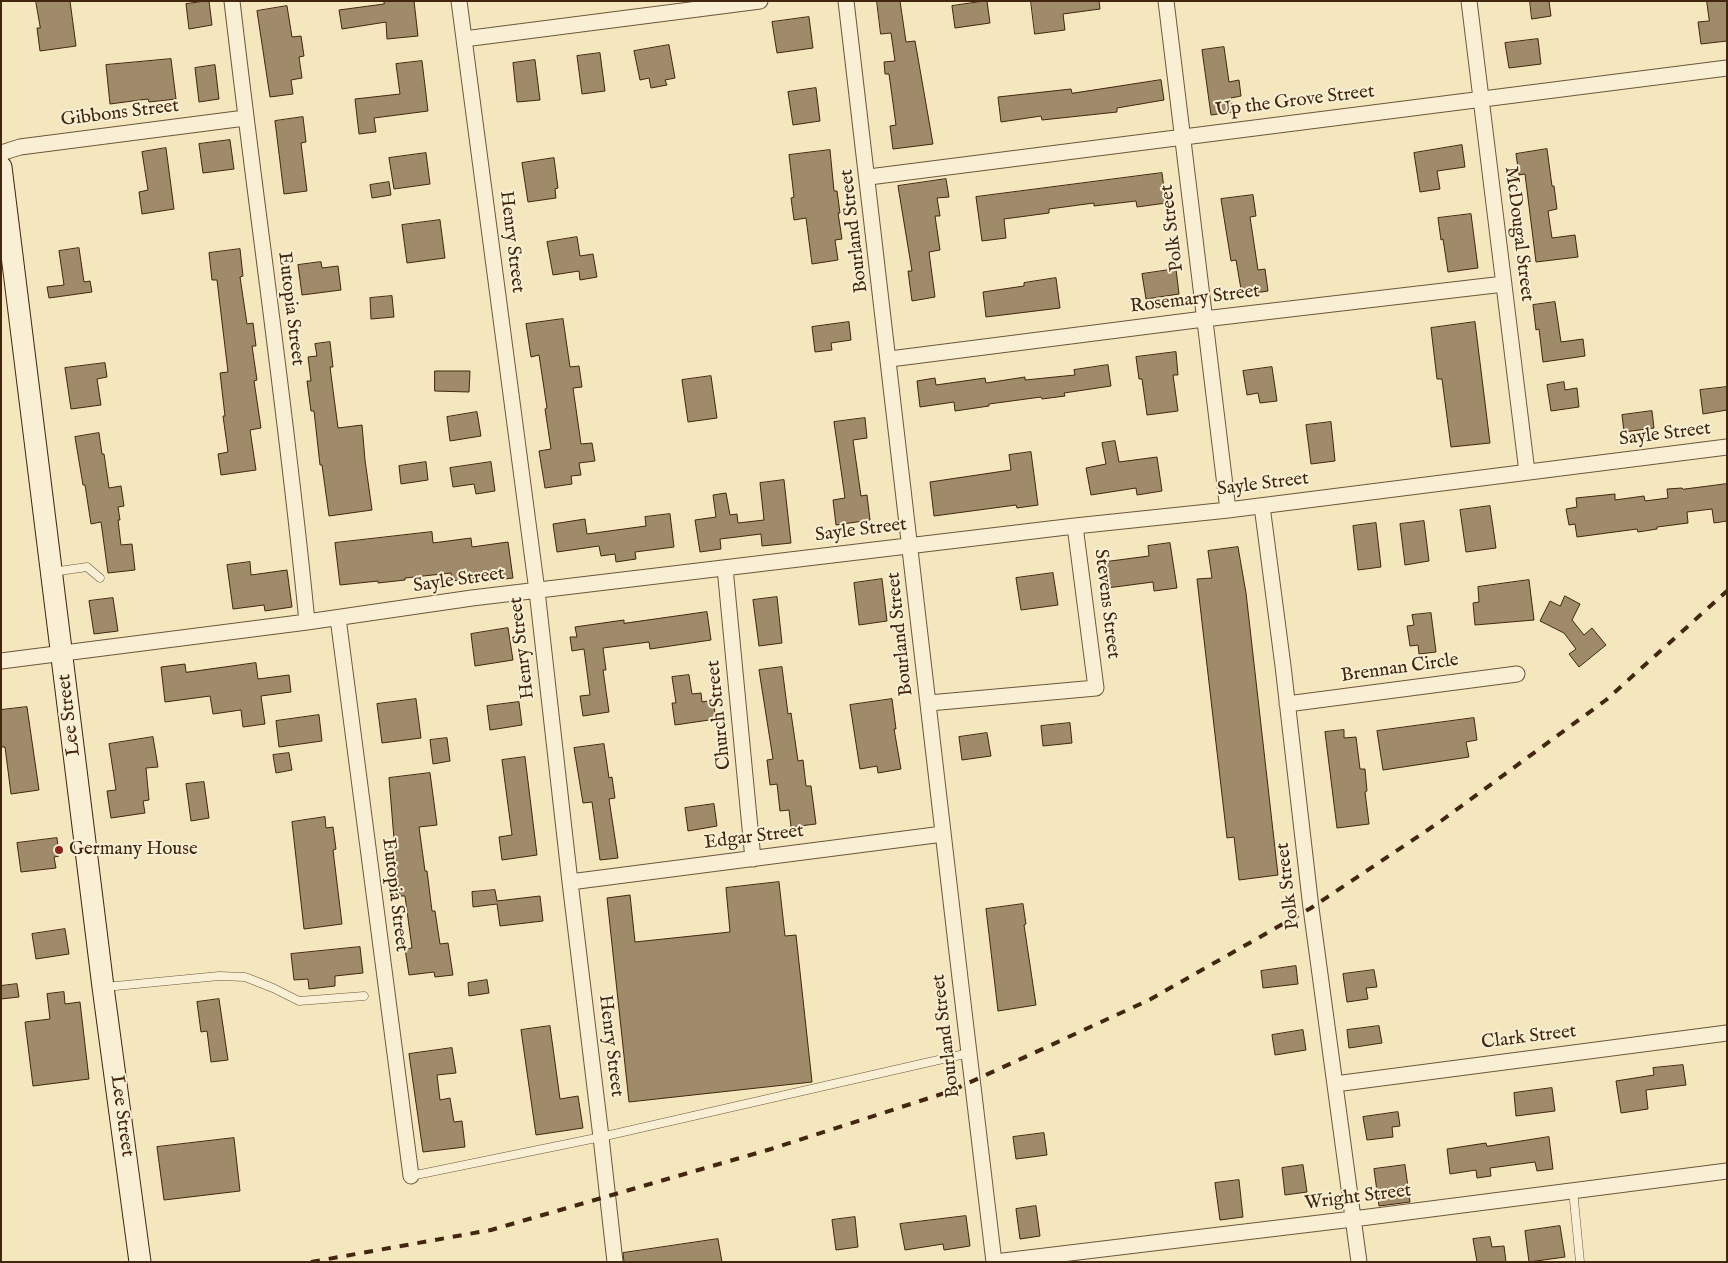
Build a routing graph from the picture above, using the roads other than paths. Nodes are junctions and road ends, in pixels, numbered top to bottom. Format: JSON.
{"nodes":[{"id":1,"x":232,"y":1,"type":"edge"},
{"id":2,"x":459,"y":1,"type":"edge"},
{"id":3,"x":760,"y":1,"type":"edge"},
{"id":4,"x":846,"y":1,"type":"edge"},
{"id":5,"x":1166,"y":1,"type":"edge"},
{"id":6,"x":1469,"y":1,"type":"edge"},
{"id":7,"x":464,"y":39,"type":"junction"},
{"id":8,"x":1727,"y":68,"type":"edge"},
{"id":9,"x":1481,"y":99,"type":"junction"},
{"id":10,"x":245,"y":118,"type":"junction"},
{"id":11,"x":1182,"y":137,"type":"junction"},
{"id":12,"x":1,"y":152,"type":"edge"},
{"id":13,"x":1,"y":167,"type":"edge"},
{"id":14,"x":868,"y":176,"type":"junction"},
{"id":15,"x":1504,"y":284,"type":"junction"},
{"id":16,"x":1204,"y":319,"type":"junction"},
{"id":17,"x":890,"y":359,"type":"junction"},
{"id":18,"x":1727,"y":447,"type":"edge"},
{"id":19,"x":1527,"y":472,"type":"junction"},
{"id":20,"x":1262,"y":506,"type":"junction"},
{"id":21,"x":1228,"y":510,"type":"junction"},
{"id":22,"x":1075,"y":526,"type":"junction"},
{"id":23,"x":911,"y":546,"type":"junction"},
{"id":24,"x":725,"y":568,"type":"junction"},
{"id":25,"x":52,"y":572,"type":"junction"},
{"id":26,"x":100,"y":578,"type":"dead end"},
{"id":27,"x":536,"y":591,"type":"junction"},
{"id":28,"x":338,"y":618,"type":"junction"},
{"id":29,"x":307,"y":622,"type":"junction"},
{"id":30,"x":63,"y":654,"type":"junction"},
{"id":31,"x":1,"y":661,"type":"edge"},
{"id":32,"x":1517,"y":674,"type":"dead end"},
{"id":33,"x":929,"y":703,"type":"junction"},
{"id":34,"x":1287,"y":704,"type":"junction"},
{"id":35,"x":943,"y":834,"type":"junction"},
{"id":36,"x":753,"y":859,"type":"junction"},
{"id":37,"x":570,"y":882,"type":"junction"},
{"id":38,"x":103,"y":987,"type":"junction"},
{"id":39,"x":364,"y":996,"type":"dead end"},
{"id":40,"x":1727,"y":1033,"type":"edge"},
{"id":41,"x":969,"y":1053,"type":"junction"},
{"id":42,"x":1336,"y":1084,"type":"junction"},
{"id":43,"x":602,"y":1137,"type":"junction"},
{"id":44,"x":1727,"y":1170,"type":"edge"},
{"id":45,"x":411,"y":1176,"type":"joint"},
{"id":46,"x":1573,"y":1190,"type":"junction"},
{"id":47,"x":1353,"y":1218,"type":"junction"},
{"id":48,"x":140,"y":1262,"type":"edge"},
{"id":49,"x":614,"y":1262,"type":"edge"},
{"id":50,"x":994,"y":1262,"type":"edge"},
{"id":51,"x":1359,"y":1262,"type":"edge"},
{"id":52,"x":1580,"y":1262,"type":"edge"}],
"edges":[{"from":1,"to":10,"type":"street","name":"Eutopia Street"},
{"from":2,"to":7,"type":"street","name":"Henry Street"},
{"from":3,"to":7,"type":"street"},
{"from":4,"to":14,"type":"street","name":"Bourland Street"},
{"from":5,"to":11,"type":"street","name":"Polk Street"},
{"from":6,"to":9,"type":"street","name":"McDougal Street"},
{"from":7,"to":27,"type":"street","name":"Henry Street"},
{"from":8,"to":9,"type":"street","name":"Up the Grove Street"},
{"from":9,"to":11,"type":"street","name":"Up the Grove Street"},
{"from":9,"to":15,"type":"street","name":"McDougal Street"},
{"from":10,"to":12,"type":"street","name":"Gibbons Street"},
{"from":10,"to":29,"type":"street","name":"Eutopia Street"},
{"from":11,"to":14,"type":"street","name":"Up the Grove Street"},
{"from":11,"to":16,"type":"street","name":"Polk Street"},
{"from":13,"to":25,"type":"main road","name":"Lee Street"},
{"from":14,"to":17,"type":"street","name":"Bourland Street"},
{"from":15,"to":16,"type":"street","name":"Rosemary Street"},
{"from":15,"to":19,"type":"street","name":"McDougal Street"},
{"from":16,"to":17,"type":"street","name":"Rosemary Street"},
{"from":16,"to":21,"type":"street","name":"Polk Street"},
{"from":17,"to":23,"type":"street","name":"Bourland Street"},
{"from":18,"to":19,"type":"street","name":"Sayle Street"},
{"from":19,"to":20,"type":"street","name":"Sayle Street"},
{"from":20,"to":21,"type":"street","name":"Sayle Street"},
{"from":20,"to":34,"type":"street","name":"Polk Street"},
{"from":21,"to":22,"type":"street","name":"Sayle Street"},
{"from":22,"to":23,"type":"street","name":"Sayle Street"},
{"from":22,"to":33,"type":"street","name":"Stevens Street"},
{"from":23,"to":24,"type":"street","name":"Sayle Street"},
{"from":23,"to":33,"type":"street","name":"Bourland Street"},
{"from":24,"to":27,"type":"street","name":"Sayle Street"},
{"from":24,"to":36,"type":"street","name":"Church Street"},
{"from":25,"to":26,"type":"lane"},
{"from":25,"to":30,"type":"main road","name":"Lee Street"},
{"from":27,"to":28,"type":"street","name":"Sayle Street"},
{"from":27,"to":37,"type":"street","name":"Henry Street"},
{"from":28,"to":29,"type":"street","name":"Sayle Street"},
{"from":28,"to":45,"type":"street","name":"Eutopia Street"},
{"from":29,"to":30,"type":"street","name":"Sayle Street"},
{"from":30,"to":31,"type":"street","name":"Sayle Street"},
{"from":30,"to":38,"type":"main road","name":"Lee Street"},
{"from":32,"to":34,"type":"street","name":"Brennan Circle"},
{"from":33,"to":35,"type":"street","name":"Bourland Street"},
{"from":34,"to":42,"type":"street","name":"Polk Street"},
{"from":35,"to":36,"type":"street","name":"Edgar Street"},
{"from":35,"to":41,"type":"street","name":"Bourland Street"},
{"from":36,"to":37,"type":"street","name":"Edgar Street"},
{"from":37,"to":43,"type":"street","name":"Henry Street"},
{"from":38,"to":39,"type":"lane"},
{"from":38,"to":48,"type":"main road","name":"Lee Street"},
{"from":40,"to":42,"type":"street","name":"Clark Street"},
{"from":41,"to":43,"type":"lane"},
{"from":41,"to":50,"type":"street","name":"Bourland Street"},
{"from":42,"to":47,"type":"street","name":"Polk Street"},
{"from":43,"to":45,"type":"lane"},
{"from":43,"to":49,"type":"street","name":"Henry Street"},
{"from":44,"to":46,"type":"street","name":"Wright Street"},
{"from":46,"to":47,"type":"street","name":"Wright Street"},
{"from":46,"to":52,"type":"lane"},
{"from":47,"to":50,"type":"street","name":"Wright Street"},
{"from":47,"to":51,"type":"street","name":"Polk Street"}]}
